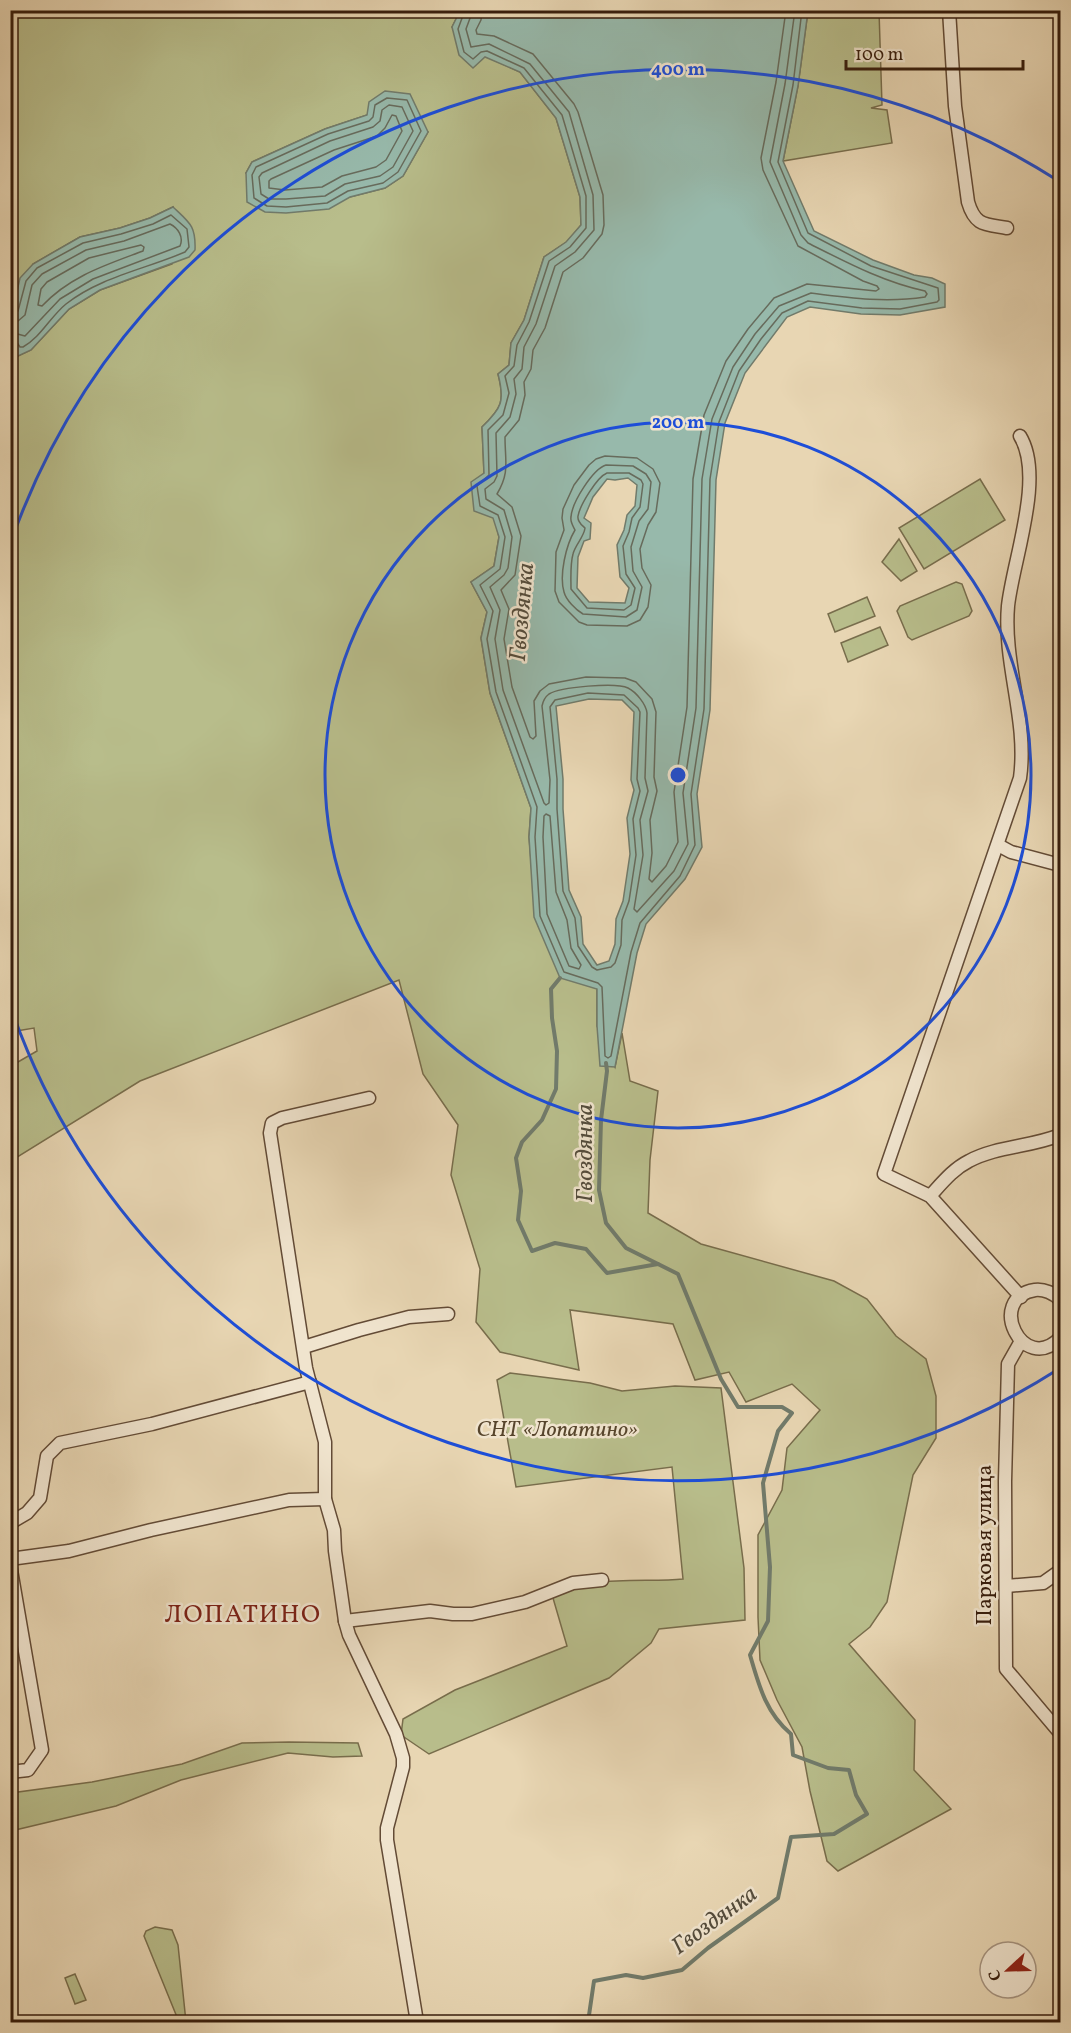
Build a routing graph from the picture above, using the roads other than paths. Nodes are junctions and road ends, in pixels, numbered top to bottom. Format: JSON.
{"nodes":[{"id":1,"x":949,"y":10,"type":"edge"},
{"id":2,"x":1007,"y":228,"type":"dead end"},
{"id":3,"x":1020,"y":436,"type":"dead end"},
{"id":4,"x":998,"y":845,"type":"junction"},
{"id":5,"x":1060,"y":865,"type":"edge"},
{"id":6,"x":369,"y":1098,"type":"dead end"},
{"id":7,"x":1060,"y":1135,"type":"edge"},
{"id":8,"x":930,"y":1196,"type":"junction"},
{"id":9,"x":1021,"y":1297,"type":"junction"},
{"id":10,"x":1060,"y":1300,"type":"edge"},
{"id":11,"x":448,"y":1314,"type":"dead end"},
{"id":12,"x":1060,"y":1340,"type":"edge"},
{"id":13,"x":1021,"y":1341,"type":"junction"},
{"id":14,"x":304,"y":1347,"type":"junction"},
{"id":15,"x":310,"y":1382,"type":"junction"},
{"id":16,"x":325,"y":1499,"type":"junction"},
{"id":17,"x":10,"y":1523,"type":"edge"},
{"id":18,"x":10,"y":1559,"type":"edge"},
{"id":19,"x":10,"y":1564,"type":"edge"},
{"id":20,"x":1060,"y":1571,"type":"edge"},
{"id":21,"x":602,"y":1580,"type":"dead end"},
{"id":22,"x":1006,"y":1586,"type":"junction"},
{"id":23,"x":345,"y":1621,"type":"junction"},
{"id":24,"x":1060,"y":1732,"type":"edge"},
{"id":25,"x":10,"y":1772,"type":"edge"},
{"id":26,"x":417,"y":2022,"type":"edge"}],
"edges":[{"from":1,"to":2,"type":"street"},
{"from":3,"to":4,"type":"street"},
{"from":4,"to":5,"type":"street"},
{"from":4,"to":8,"type":"street"},
{"from":6,"to":14,"type":"street"},
{"from":7,"to":8,"type":"street"},
{"from":8,"to":9,"type":"street"},
{"from":9,"to":10,"type":"street"},
{"from":9,"to":13,"type":"street"},
{"from":11,"to":14,"type":"street"},
{"from":12,"to":13,"type":"street"},
{"from":13,"to":22,"type":"street","name":"Парковая улица"},
{"from":14,"to":15,"type":"street"},
{"from":15,"to":16,"type":"street"},
{"from":15,"to":17,"type":"street"},
{"from":16,"to":18,"type":"street"},
{"from":16,"to":23,"type":"street"},
{"from":19,"to":25,"type":"street"},
{"from":20,"to":22,"type":"street"},
{"from":21,"to":23,"type":"street"},
{"from":22,"to":24,"type":"street","name":"Парковая улица"},
{"from":23,"to":26,"type":"street"}]}
